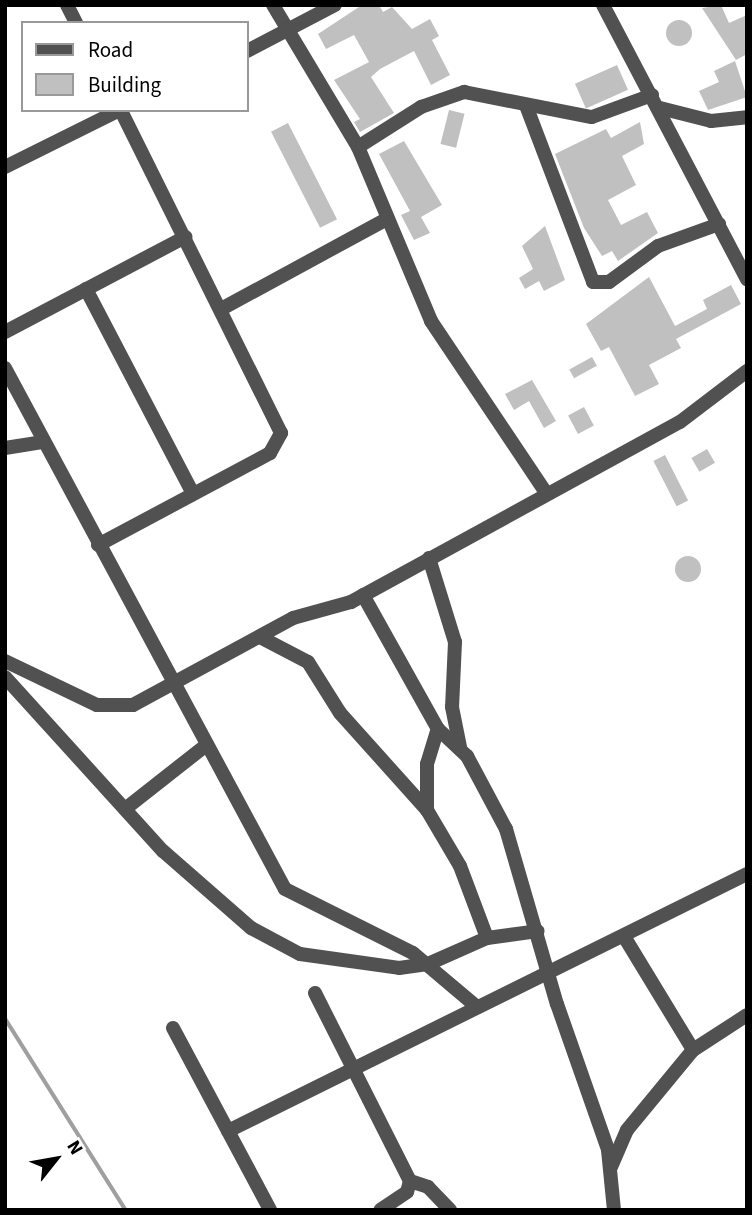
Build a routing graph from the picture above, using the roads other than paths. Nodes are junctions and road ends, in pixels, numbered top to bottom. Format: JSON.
{"nodes":[{"id":1,"x":67,"y":5,"type":"edge"},
{"id":2,"x":273,"y":5,"type":"edge"},
{"id":3,"x":335,"y":5,"type":"edge"},
{"id":4,"x":603,"y":5,"type":"edge"},
{"id":5,"x":75,"y":21,"type":"edge"},
{"id":6,"x":287,"y":32,"type":"junction"},
{"id":7,"x":248,"y":51,"type":"edge"},
{"id":8,"x":656,"y":102,"type":"junction"},
{"id":9,"x":747,"y":107,"type":"edge"},
{"id":10,"x":527,"y":108,"type":"junction"},
{"id":11,"x":116,"y":112,"type":"edge"},
{"id":12,"x":121,"y":112,"type":"edge"},
{"id":13,"x":747,"y":117,"type":"edge"},
{"id":14,"x":731,"y":118,"type":"junction"},
{"id":15,"x":358,"y":147,"type":"junction"},
{"id":16,"x":5,"y":167,"type":"edge"},
{"id":17,"x":387,"y":219,"type":"junction"},
{"id":18,"x":719,"y":223,"type":"junction"},
{"id":19,"x":185,"y":237,"type":"junction"},
{"id":20,"x":747,"y":279,"type":"edge"},
{"id":21,"x":86,"y":289,"type":"junction"},
{"id":22,"x":223,"y":308,"type":"junction"},
{"id":23,"x":5,"y":332,"type":"edge"},
{"id":24,"x":5,"y":368,"type":"edge"},
{"id":25,"x":747,"y":371,"type":"edge"},
{"id":26,"x":44,"y":442,"type":"junction"},
{"id":27,"x":5,"y":448,"type":"edge"},
{"id":28,"x":545,"y":491,"type":"junction"},
{"id":29,"x":193,"y":494,"type":"junction"},
{"id":30,"x":98,"y":545,"type":"junction"},
{"id":31,"x":429,"y":558,"type":"junction"},
{"id":32,"x":363,"y":595,"type":"junction"},
{"id":33,"x":260,"y":637,"type":"junction"},
{"id":34,"x":5,"y":661,"type":"edge"},
{"id":35,"x":5,"y":677,"type":"edge"},
{"id":36,"x":170,"y":683,"type":"junction"},
{"id":37,"x":438,"y":729,"type":"junction"},
{"id":38,"x":205,"y":746,"type":"junction"},
{"id":39,"x":460,"y":747,"type":"junction"},
{"id":40,"x":125,"y":809,"type":"junction"},
{"id":41,"x":427,"y":810,"type":"junction"},
{"id":42,"x":747,"y":874,"type":"edge"},
{"id":43,"x":538,"y":931,"type":"junction"},
{"id":44,"x":486,"y":938,"type":"junction"},
{"id":45,"x":625,"y":938,"type":"junction"},
{"id":46,"x":428,"y":964,"type":"junction"},
{"id":47,"x":550,"y":974,"type":"junction"},
{"id":48,"x":315,"y":993,"type":"dead end"},
{"id":49,"x":477,"y":1007,"type":"junction"},
{"id":50,"x":747,"y":1015,"type":"edge"},
{"id":51,"x":173,"y":1028,"type":"dead end"},
{"id":52,"x":693,"y":1050,"type":"junction"},
{"id":53,"x":355,"y":1065,"type":"junction"},
{"id":54,"x":228,"y":1131,"type":"junction"},
{"id":55,"x":611,"y":1167,"type":"junction"},
{"id":56,"x":410,"y":1181,"type":"junction"},
{"id":57,"x":270,"y":1210,"type":"edge"},
{"id":58,"x":380,"y":1210,"type":"edge"},
{"id":59,"x":450,"y":1210,"type":"edge"},
{"id":60,"x":614,"y":1210,"type":"edge"}],
"edges":[{"from":1,"to":5,"type":"street"},
{"from":2,"to":6,"type":"street"},
{"from":3,"to":6,"type":"street"},
{"from":4,"to":8,"type":"street"},
{"from":6,"to":7,"type":"street"},
{"from":6,"to":15,"type":"street"},
{"from":8,"to":10,"type":"street"},
{"from":8,"to":14,"type":"street"},
{"from":8,"to":18,"type":"street"},
{"from":9,"to":14,"type":"street"},
{"from":10,"to":15,"type":"street"},
{"from":10,"to":18,"type":"street"},
{"from":11,"to":16,"type":"street"},
{"from":12,"to":19,"type":"street"},
{"from":13,"to":14,"type":"street"},
{"from":15,"to":17,"type":"street"},
{"from":17,"to":22,"type":"street"},
{"from":17,"to":28,"type":"street"},
{"from":18,"to":20,"type":"street"},
{"from":19,"to":21,"type":"street"},
{"from":19,"to":22,"type":"street"},
{"from":21,"to":23,"type":"street"},
{"from":21,"to":29,"type":"street"},
{"from":22,"to":29,"type":"street"},
{"from":24,"to":26,"type":"street"},
{"from":25,"to":28,"type":"street"},
{"from":26,"to":27,"type":"street"},
{"from":26,"to":30,"type":"street"},
{"from":28,"to":31,"type":"street"},
{"from":29,"to":30,"type":"street"},
{"from":30,"to":36,"type":"street"},
{"from":31,"to":32,"type":"street"},
{"from":31,"to":39,"type":"street"},
{"from":32,"to":33,"type":"street"},
{"from":32,"to":37,"type":"street"},
{"from":33,"to":36,"type":"street"},
{"from":33,"to":41,"type":"street"},
{"from":34,"to":36,"type":"street"},
{"from":35,"to":40,"type":"street"},
{"from":36,"to":38,"type":"street"},
{"from":37,"to":39,"type":"street"},
{"from":37,"to":41,"type":"street"},
{"from":38,"to":40,"type":"street"},
{"from":38,"to":46,"type":"street"},
{"from":39,"to":43,"type":"street"},
{"from":40,"to":46,"type":"street"},
{"from":41,"to":44,"type":"street"},
{"from":42,"to":45,"type":"street"},
{"from":43,"to":44,"type":"street"},
{"from":43,"to":47,"type":"street"},
{"from":44,"to":46,"type":"street"},
{"from":45,"to":47,"type":"street"},
{"from":45,"to":52,"type":"street"},
{"from":46,"to":49,"type":"street"},
{"from":47,"to":49,"type":"street"},
{"from":47,"to":55,"type":"street"},
{"from":48,"to":53,"type":"street"},
{"from":49,"to":53,"type":"street"},
{"from":50,"to":52,"type":"street"},
{"from":51,"to":54,"type":"street"},
{"from":52,"to":55,"type":"street"},
{"from":53,"to":54,"type":"street"},
{"from":53,"to":56,"type":"street"},
{"from":54,"to":57,"type":"street"},
{"from":55,"to":60,"type":"street"},
{"from":56,"to":58,"type":"street"},
{"from":56,"to":59,"type":"street"}]}
